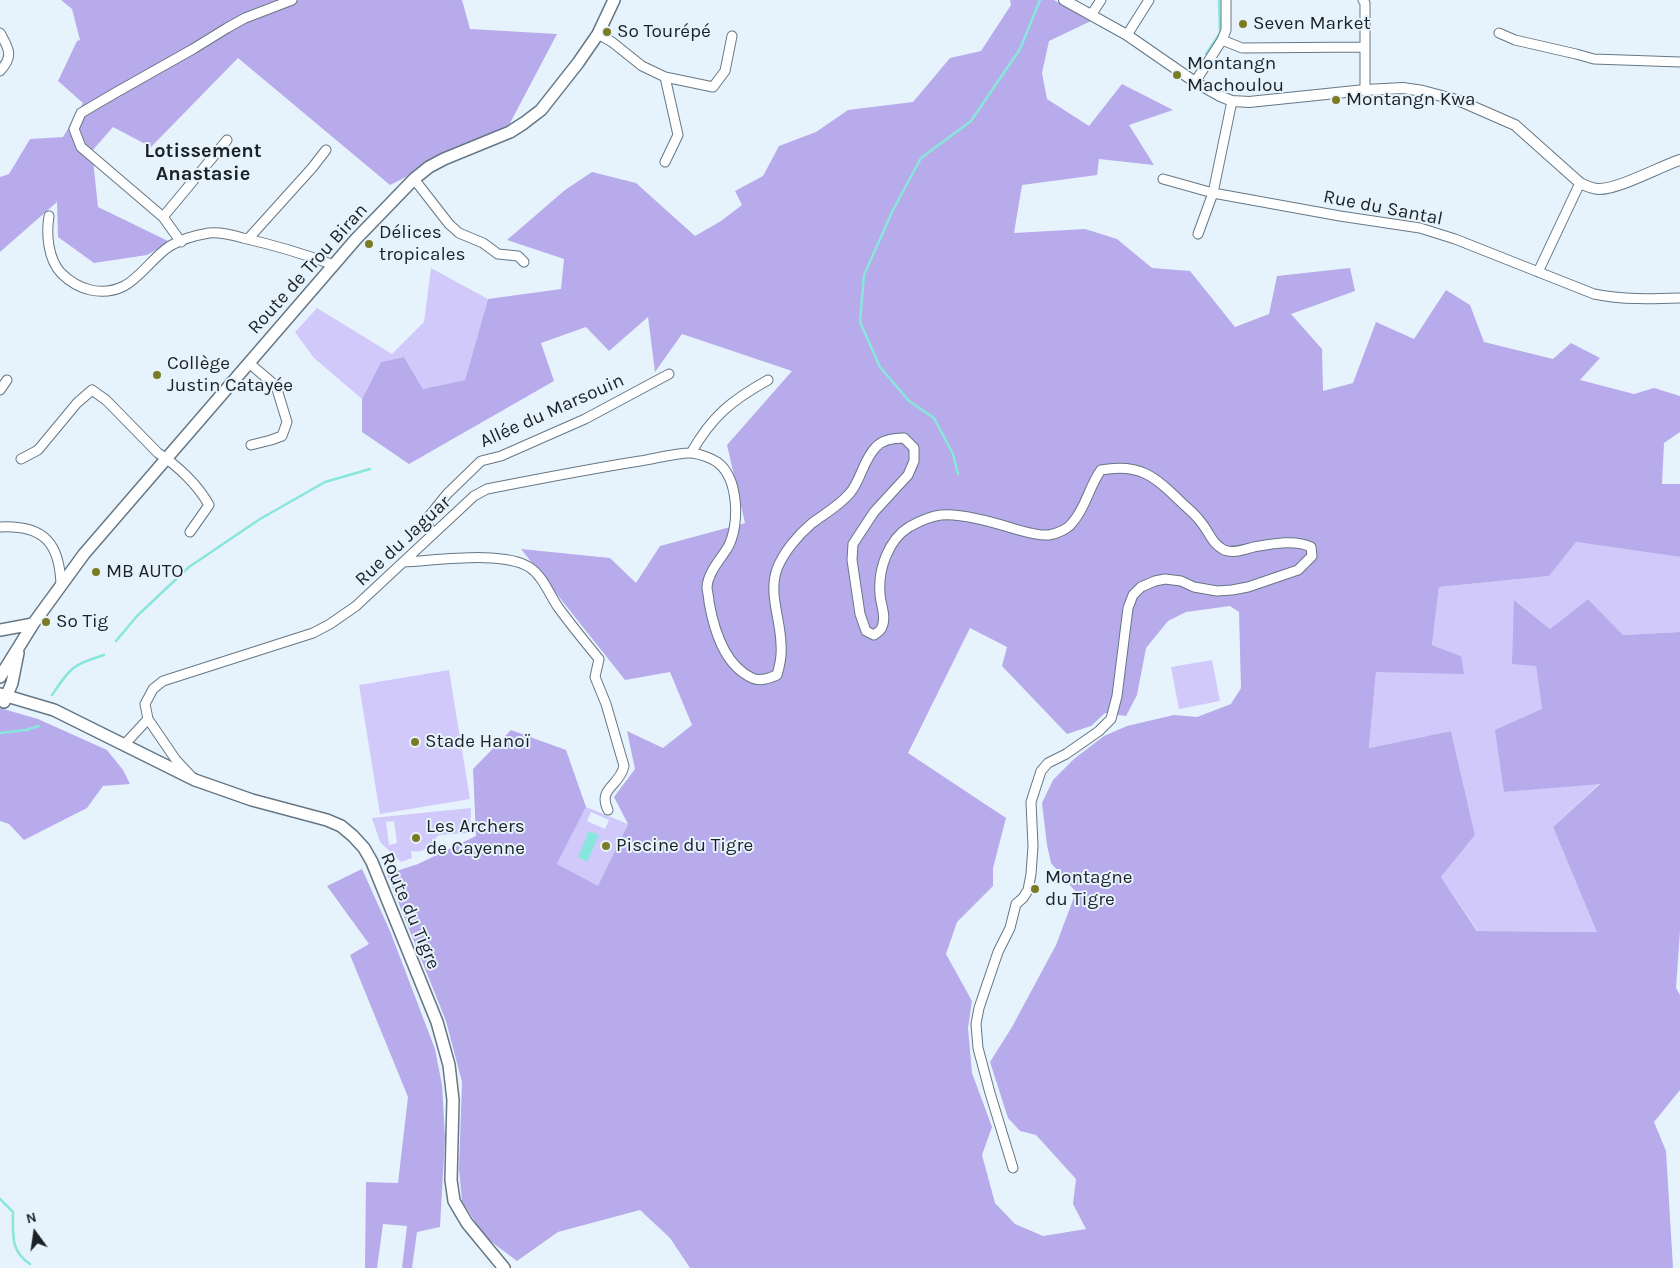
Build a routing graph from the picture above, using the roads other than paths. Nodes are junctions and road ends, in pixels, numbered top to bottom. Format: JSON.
{"nodes":[{"id":1,"x":292,"y":0,"type":"edge"},
{"id":2,"x":1064,"y":0,"type":"edge"},
{"id":3,"x":1101,"y":0,"type":"edge"},
{"id":4,"x":1149,"y":0,"type":"edge"},
{"id":5,"x":1226,"y":0,"type":"edge"},
{"id":6,"x":1363,"y":0,"type":"edge"},
{"id":7,"x":612,"y":1,"type":"edge"},
{"id":8,"x":1091,"y":15,"type":"junction"},
{"id":9,"x":0,"y":33,"type":"edge"},
{"id":10,"x":1499,"y":33,"type":"dead end"},
{"id":11,"x":598,"y":34,"type":"junction"},
{"id":12,"x":1127,"y":35,"type":"junction"},
{"id":13,"x":732,"y":36,"type":"dead end"},
{"id":14,"x":1222,"y":40,"type":"junction"},
{"id":15,"x":1365,"y":47,"type":"junction"},
{"id":16,"x":1680,"y":62,"type":"edge"},
{"id":17,"x":0,"y":71,"type":"edge"},
{"id":18,"x":665,"y":77,"type":"junction"},
{"id":19,"x":1195,"y":82,"type":"junction"},
{"id":20,"x":1364,"y":90,"type":"junction"},
{"id":21,"x":1232,"y":101,"type":"junction"},
{"id":22,"x":227,"y":140,"type":"dead end"},
{"id":23,"x":326,"y":150,"type":"dead end"},
{"id":24,"x":1680,"y":160,"type":"edge"},
{"id":25,"x":665,"y":162,"type":"dead end"},
{"id":26,"x":414,"y":179,"type":"junction"},
{"id":27,"x":1163,"y":179,"type":"dead end"},
{"id":28,"x":1580,"y":183,"type":"junction"},
{"id":29,"x":1213,"y":193,"type":"junction"},
{"id":30,"x":50,"y":216,"type":"dead end"},
{"id":31,"x":163,"y":217,"type":"junction"},
{"id":32,"x":1198,"y":234,"type":"dead end"},
{"id":33,"x":248,"y":239,"type":"junction"},
{"id":34,"x":181,"y":242,"type":"junction"},
{"id":35,"x":524,"y":262,"type":"dead end"},
{"id":36,"x":334,"y":265,"type":"junction"},
{"id":37,"x":1538,"y":272,"type":"junction"},
{"id":38,"x":1680,"y":298,"type":"edge"},
{"id":39,"x":249,"y":363,"type":"junction"},
{"id":40,"x":669,"y":374,"type":"dead end"},
{"id":41,"x":7,"y":380,"type":"dead end"},
{"id":42,"x":768,"y":380,"type":"dead end"},
{"id":43,"x":0,"y":390,"type":"edge"},
{"id":44,"x":250,"y":444,"type":"dead end"},
{"id":45,"x":691,"y":453,"type":"junction"},
{"id":46,"x":21,"y":459,"type":"dead end"},
{"id":47,"x":167,"y":459,"type":"junction"},
{"id":48,"x":0,"y":527,"type":"edge"},
{"id":49,"x":190,"y":532,"type":"dead end"},
{"id":50,"x":432,"y":536,"type":"junction"},
{"id":51,"x":403,"y":562,"type":"junction"},
{"id":52,"x":62,"y":586,"type":"junction"},
{"id":53,"x":33,"y":624,"type":"junction"},
{"id":54,"x":0,"y":630,"type":"edge"},
{"id":55,"x":19,"y":649,"type":"junction"},
{"id":56,"x":0,"y":677,"type":"edge"},
{"id":57,"x":12,"y":683,"type":"junction"},
{"id":58,"x":2,"y":698,"type":"edge"},
{"id":59,"x":26,"y":701,"type":"junction"},
{"id":60,"x":148,"y":719,"type":"junction"},
{"id":61,"x":90,"y":728,"type":"junction"},
{"id":62,"x":124,"y":745,"type":"junction"},
{"id":63,"x":166,"y":745,"type":"junction"},
{"id":64,"x":155,"y":760,"type":"junction"},
{"id":65,"x":195,"y":780,"type":"junction"},
{"id":66,"x":608,"y":810,"type":"dead end"},
{"id":67,"x":1013,"y":1168,"type":"dead end"},
{"id":68,"x":504,"y":1268,"type":"edge"}],
"edges":[{"from":1,"to":31,"type":"street"},
{"from":2,"to":8,"type":"street"},
{"from":3,"to":8,"type":"street"},
{"from":4,"to":12,"type":"street"},
{"from":5,"to":14,"type":"street"},
{"from":6,"to":15,"type":"street"},
{"from":7,"to":11,"type":"main road","name":"Route de Trou Biran"},
{"from":8,"to":12,"type":"street"},
{"from":9,"to":17,"type":"street"},
{"from":10,"to":16,"type":"street"},
{"from":11,"to":18,"type":"street"},
{"from":11,"to":26,"type":"main road","name":"Route de Trou Biran"},
{"from":12,"to":19,"type":"street"},
{"from":13,"to":18,"type":"street"},
{"from":14,"to":15,"type":"street"},
{"from":14,"to":19,"type":"street"},
{"from":15,"to":20,"type":"street"},
{"from":18,"to":25,"type":"street"},
{"from":19,"to":21,"type":"street"},
{"from":20,"to":21,"type":"street"},
{"from":20,"to":28,"type":"street"},
{"from":21,"to":29,"type":"street"},
{"from":22,"to":31,"type":"street"},
{"from":23,"to":33,"type":"street"},
{"from":24,"to":28,"type":"street"},
{"from":26,"to":35,"type":"street"},
{"from":26,"to":36,"type":"main road","name":"Route de Trou Biran"},
{"from":27,"to":29,"type":"street","name":"Rue du Santal"},
{"from":28,"to":37,"type":"street"},
{"from":29,"to":32,"type":"street"},
{"from":29,"to":37,"type":"street","name":"Rue du Santal"},
{"from":30,"to":34,"type":"street"},
{"from":31,"to":34,"type":"street"},
{"from":33,"to":34,"type":"street"},
{"from":33,"to":36,"type":"street"},
{"from":36,"to":39,"type":"main road","name":"Route de Trou Biran"},
{"from":37,"to":38,"type":"street","name":"Rue du Santal"},
{"from":39,"to":44,"type":"street"},
{"from":39,"to":47,"type":"main road","name":"Route de Trou Biran"},
{"from":40,"to":50,"type":"street","name":"Allée du Marsouin"},
{"from":41,"to":43,"type":"street"},
{"from":42,"to":45,"type":"street"},
{"from":45,"to":50,"type":"street","name":"Rue du Jaguar"},
{"from":45,"to":67,"type":"street","name":"Rue du Jaguar"},
{"from":46,"to":47,"type":"street"},
{"from":47,"to":49,"type":"street"},
{"from":47,"to":52,"type":"main road","name":"Route de Trou Biran"},
{"from":48,"to":52,"type":"street"},
{"from":50,"to":51,"type":"street","name":"Rue du Jaguar"},
{"from":51,"to":60,"type":"street","name":"Rue du Jaguar"},
{"from":51,"to":66,"type":"street"},
{"from":52,"to":53,"type":"main road","name":"Route de Trou Biran"},
{"from":53,"to":54,"type":"main road"},
{"from":53,"to":55,"type":"main road","name":"Route de Trou Biran"},
{"from":55,"to":56,"type":"main road","name":"Route de Trou Biran"},
{"from":55,"to":57,"type":"main road","name":"Route de Trou Biran"},
{"from":57,"to":58,"type":"main road","name":"Route de Trou Biran"},
{"from":57,"to":59,"type":"main road"},
{"from":58,"to":59,"type":"main road","name":"Route du Tigre"},
{"from":58,"to":61,"type":"main road","name":"Route du Tigre"},
{"from":59,"to":61,"type":"main road","name":"Route du Tigre"},
{"from":60,"to":62,"type":"street"},
{"from":60,"to":63,"type":"street"},
{"from":61,"to":62,"type":"main road","name":"Route du Tigre"},
{"from":62,"to":64,"type":"main road","name":"Route du Tigre"},
{"from":63,"to":64,"type":"street"},
{"from":63,"to":65,"type":"street"},
{"from":64,"to":65,"type":"main road","name":"Route du Tigre"},
{"from":65,"to":68,"type":"main road","name":"Route du Tigre"}]}
